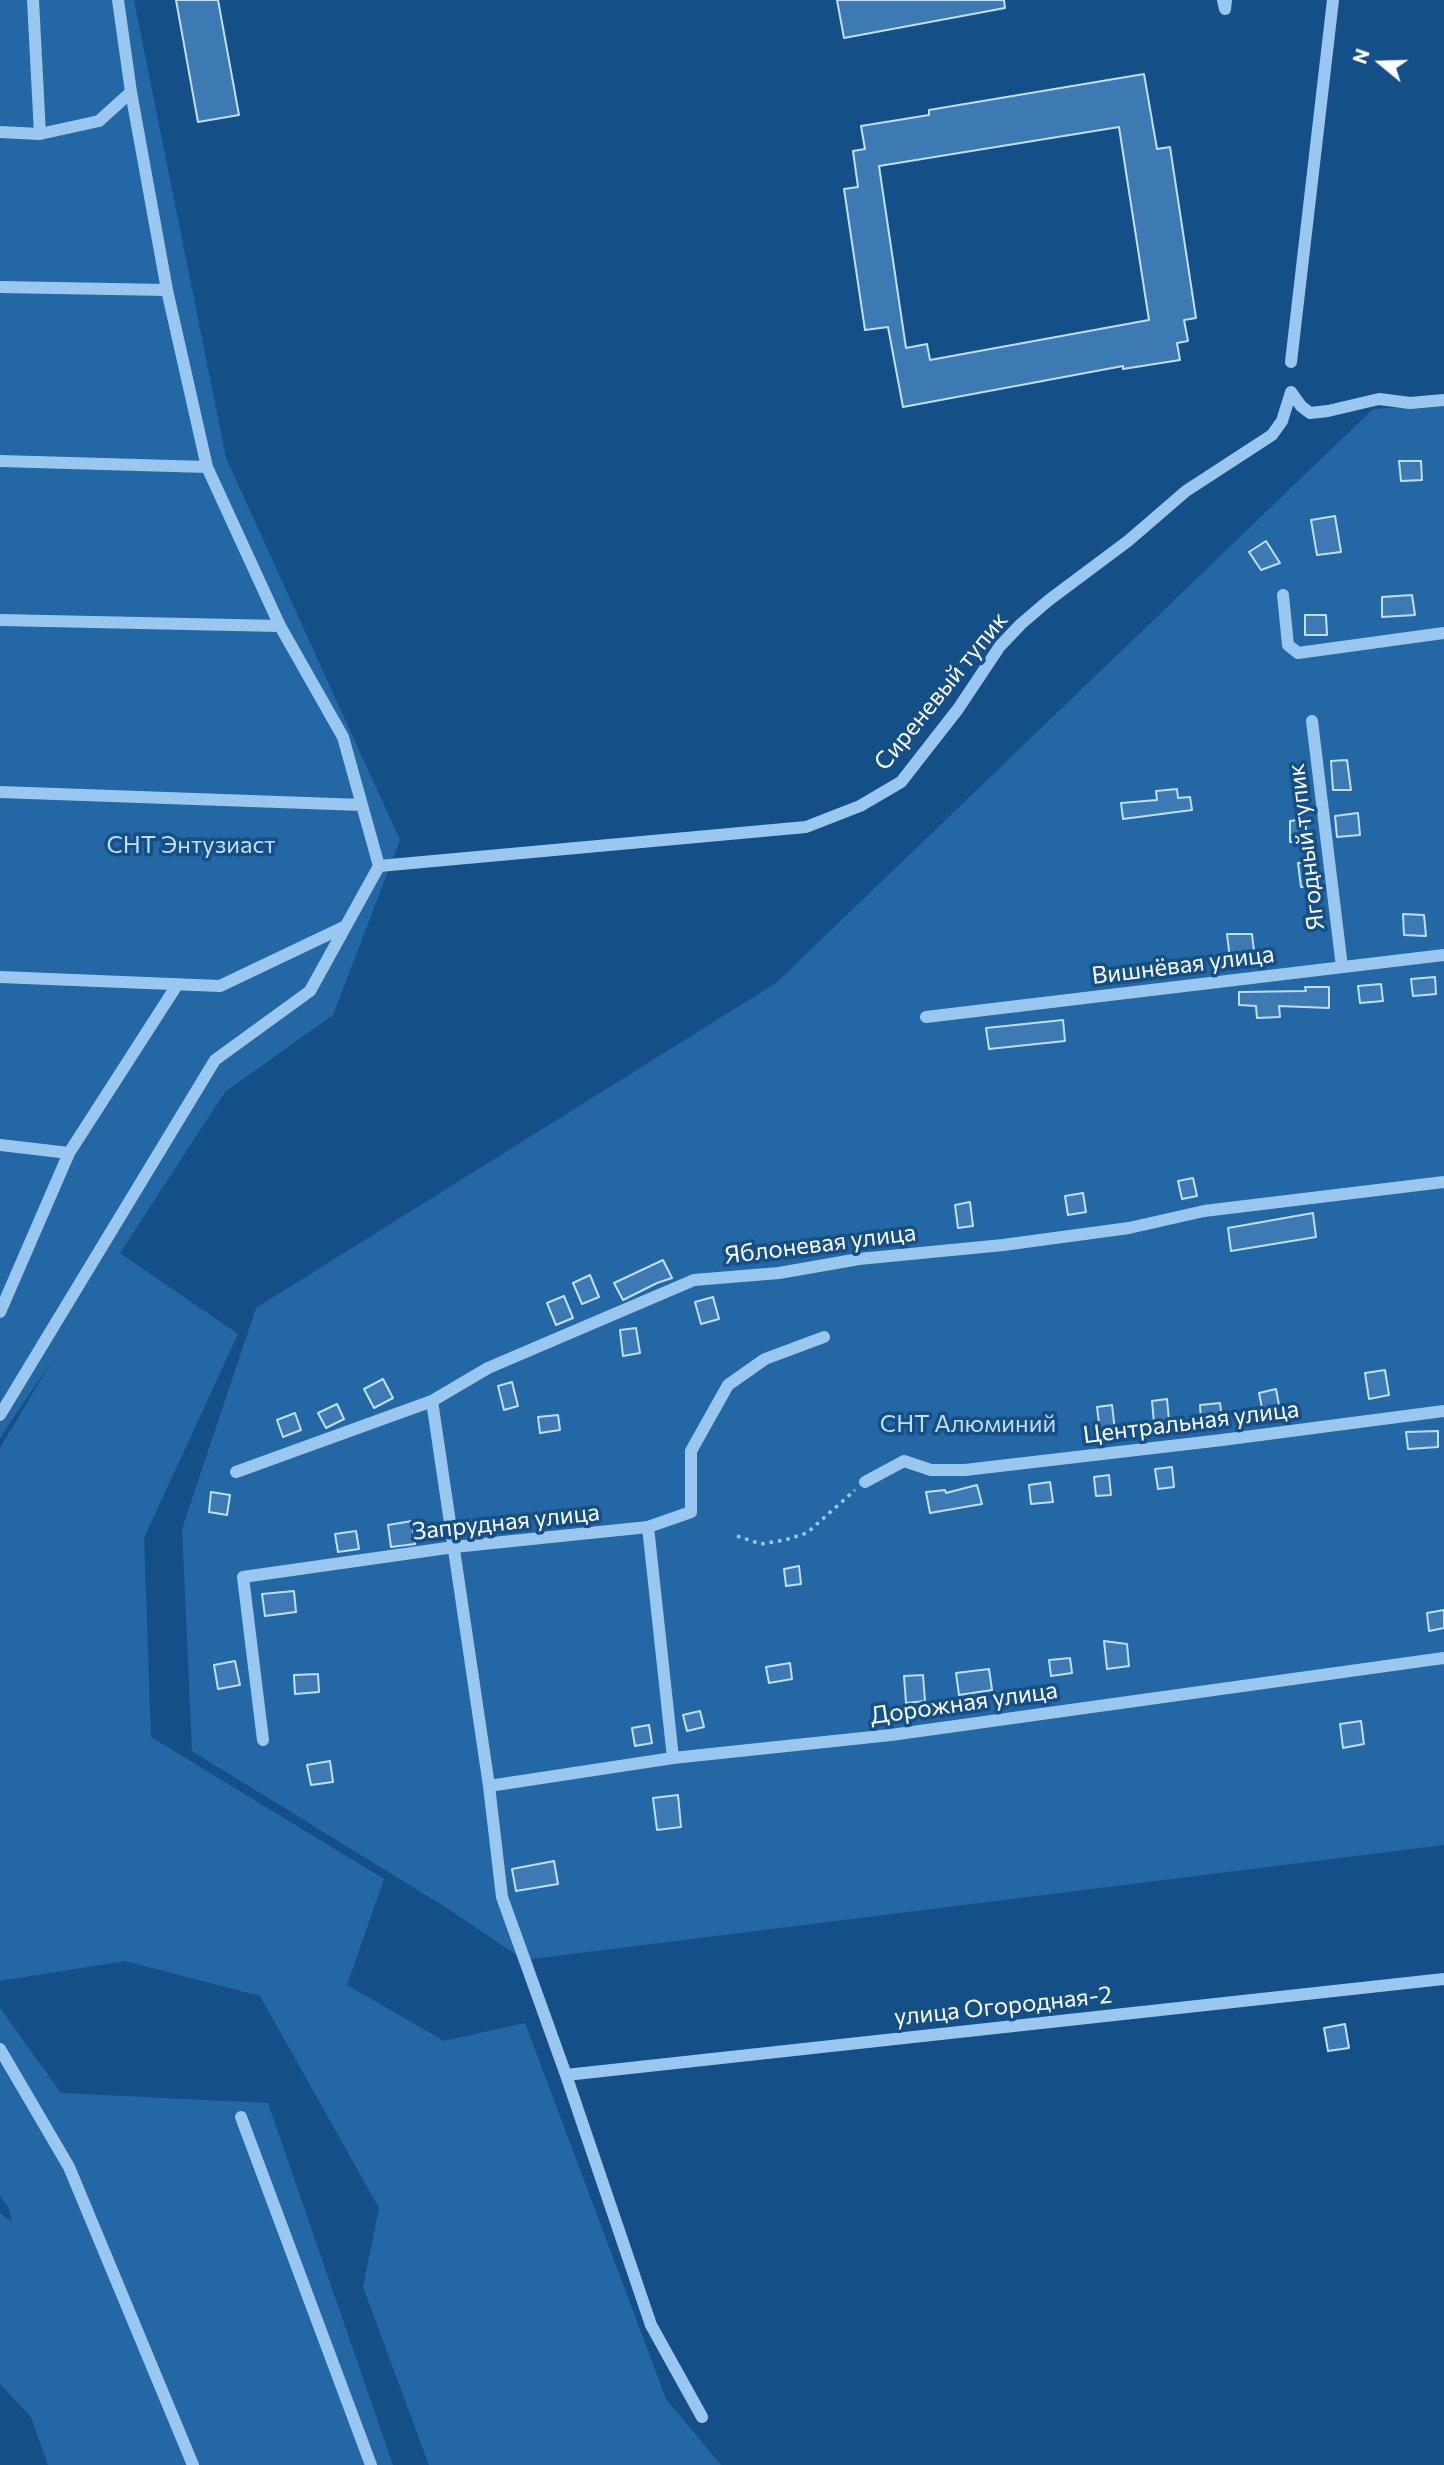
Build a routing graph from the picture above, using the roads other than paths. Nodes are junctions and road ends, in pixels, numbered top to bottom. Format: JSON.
{"nodes":[{"id":1,"x":33,"y":0,"type":"edge"},
{"id":2,"x":118,"y":0,"type":"edge"},
{"id":3,"x":1333,"y":0,"type":"edge"},
{"id":4,"x":131,"y":92,"type":"junction"},
{"id":5,"x":0,"y":132,"type":"edge"},
{"id":6,"x":40,"y":134,"type":"junction"},
{"id":7,"x":0,"y":287,"type":"edge"},
{"id":8,"x":167,"y":290,"type":"junction"},
{"id":9,"x":1291,"y":362,"type":"dead end"},
{"id":10,"x":1444,"y":400,"type":"edge"},
{"id":11,"x":0,"y":461,"type":"edge"},
{"id":12,"x":207,"y":467,"type":"junction"},
{"id":13,"x":1283,"y":595,"type":"dead end"},
{"id":14,"x":0,"y":620,"type":"edge"},
{"id":15,"x":280,"y":626,"type":"junction"},
{"id":16,"x":1444,"y":633,"type":"edge"},
{"id":17,"x":1312,"y":722,"type":"dead end"},
{"id":18,"x":0,"y":792,"type":"edge"},
{"id":19,"x":362,"y":805,"type":"junction"},
{"id":20,"x":379,"y":866,"type":"junction"},
{"id":21,"x":346,"y":926,"type":"junction"},
{"id":22,"x":1444,"y":955,"type":"edge"},
{"id":23,"x":1342,"y":967,"type":"junction"},
{"id":24,"x":0,"y":977,"type":"edge"},
{"id":25,"x":177,"y":985,"type":"junction"},
{"id":26,"x":926,"y":1017,"type":"dead end"},
{"id":27,"x":0,"y":1145,"type":"edge"},
{"id":28,"x":69,"y":1153,"type":"junction"},
{"id":29,"x":1444,"y":1182,"type":"edge"},
{"id":30,"x":1,"y":1308,"type":"edge"},
{"id":31,"x":824,"y":1337,"type":"dead end"},
{"id":32,"x":432,"y":1401,"type":"junction"},
{"id":33,"x":1444,"y":1411,"type":"edge"},
{"id":34,"x":0,"y":1415,"type":"edge"},
{"id":35,"x":236,"y":1472,"type":"dead end"},
{"id":36,"x":865,"y":1482,"type":"road end"},
{"id":37,"x":648,"y":1527,"type":"junction"},
{"id":38,"x":454,"y":1547,"type":"junction"},
{"id":39,"x":1444,"y":1658,"type":"edge"},
{"id":40,"x":263,"y":1740,"type":"dead end"},
{"id":41,"x":673,"y":1758,"type":"junction"},
{"id":42,"x":489,"y":1786,"type":"junction"},
{"id":43,"x":1444,"y":1979,"type":"edge"},
{"id":44,"x":0,"y":2049,"type":"edge"},
{"id":45,"x":566,"y":2075,"type":"junction"},
{"id":46,"x":241,"y":2117,"type":"dead end"},
{"id":47,"x":702,"y":2417,"type":"dead end"},
{"id":48,"x":193,"y":2465,"type":"edge"},
{"id":49,"x":370,"y":2465,"type":"edge"}],
"edges":[{"from":1,"to":6,"type":"street"},
{"from":2,"to":4,"type":"street"},
{"from":3,"to":9,"type":"street"},
{"from":4,"to":6,"type":"street"},
{"from":4,"to":8,"type":"street"},
{"from":5,"to":6,"type":"street"},
{"from":7,"to":8,"type":"street"},
{"from":8,"to":12,"type":"street"},
{"from":10,"to":20,"type":"street","name":"Сиреневый тупик"},
{"from":11,"to":12,"type":"street"},
{"from":12,"to":15,"type":"street"},
{"from":13,"to":16,"type":"street"},
{"from":14,"to":15,"type":"street"},
{"from":15,"to":19,"type":"street"},
{"from":17,"to":23,"type":"street","name":"Ягодный тупик"},
{"from":18,"to":19,"type":"street"},
{"from":19,"to":20,"type":"street"},
{"from":20,"to":21,"type":"street"},
{"from":21,"to":25,"type":"street"},
{"from":21,"to":34,"type":"street"},
{"from":22,"to":23,"type":"street","name":"Вишнёвая улица"},
{"from":23,"to":26,"type":"street","name":"Вишнёвая улица"},
{"from":24,"to":25,"type":"street"},
{"from":25,"to":28,"type":"street"},
{"from":27,"to":28,"type":"street"},
{"from":28,"to":30,"type":"street"},
{"from":29,"to":32,"type":"street","name":"Яблоневая улица"},
{"from":31,"to":37,"type":"street","name":"Запрудная улица"},
{"from":32,"to":35,"type":"street","name":"Яблоневая улица"},
{"from":32,"to":38,"type":"street"},
{"from":33,"to":36,"type":"street","name":"Центральная улица"},
{"from":37,"to":38,"type":"street","name":"Запрудная улица"},
{"from":37,"to":41,"type":"street"},
{"from":38,"to":40,"type":"street","name":"Запрудная улица"},
{"from":38,"to":42,"type":"street"},
{"from":39,"to":41,"type":"street","name":"Дорожная улица"},
{"from":41,"to":42,"type":"street","name":"Дорожная улица"},
{"from":42,"to":45,"type":"street"},
{"from":43,"to":45,"type":"street","name":"улица Огородная-2"},
{"from":44,"to":48,"type":"street"},
{"from":45,"to":47,"type":"street"},
{"from":46,"to":49,"type":"street"}]}
